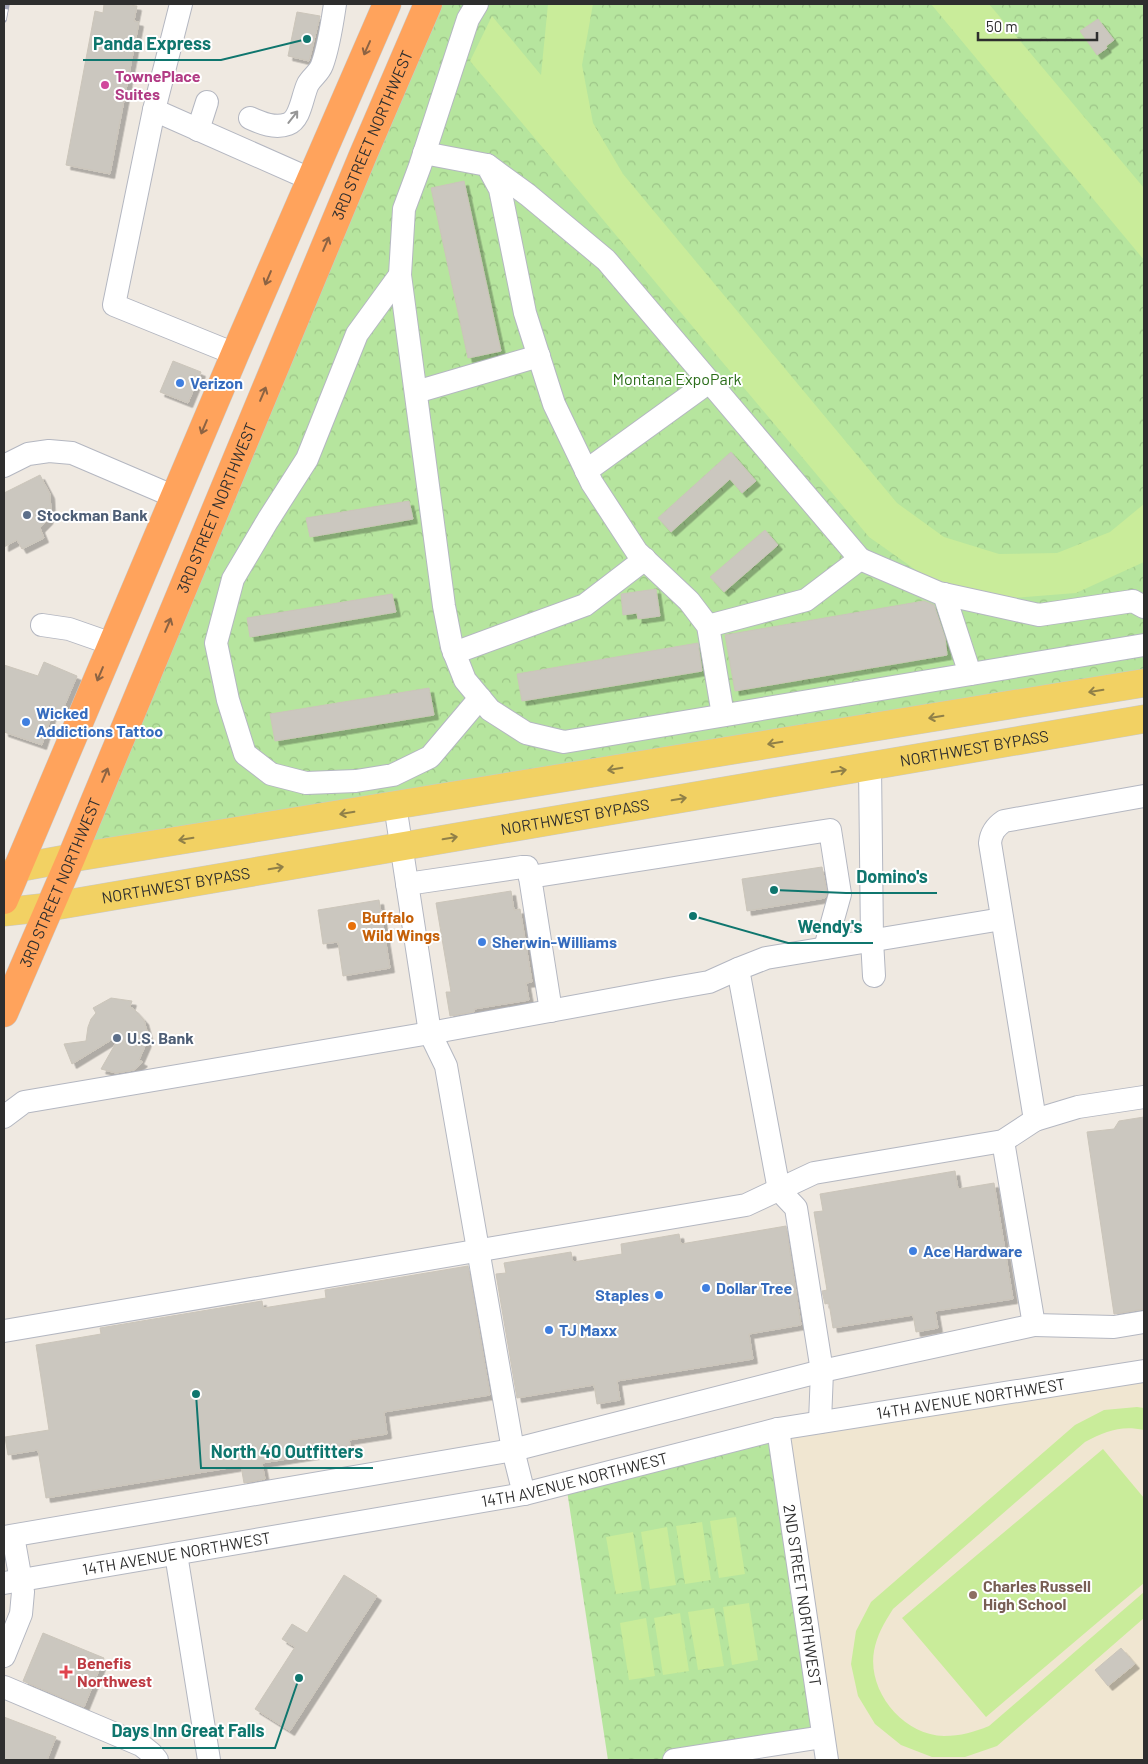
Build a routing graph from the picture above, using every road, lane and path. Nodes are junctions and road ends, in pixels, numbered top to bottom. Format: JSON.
{"nodes":[{"id":1,"x":181,"y":4,"type":"edge"},
{"id":2,"x":335,"y":4,"type":"edge"},
{"id":3,"x":387,"y":4,"type":"edge"},
{"id":4,"x":428,"y":4,"type":"edge"},
{"id":5,"x":477,"y":4,"type":"edge"},
{"id":6,"x":207,"y":102,"type":"dead end"},
{"id":7,"x":154,"y":110,"type":"junction"},
{"id":8,"x":250,"y":118,"type":"dead end"},
{"id":9,"x":198,"y":130,"type":"junction"},
{"id":10,"x":424,"y":153,"type":"junction"},
{"id":11,"x":486,"y":165,"type":"junction"},
{"id":12,"x":310,"y":179,"type":"junction"},
{"id":13,"x":400,"y":275,"type":"junction"},
{"id":14,"x":235,"y":354,"type":"junction"},
{"id":15,"x":539,"y":356,"type":"junction"},
{"id":16,"x":709,"y":382,"type":"junction"},
{"id":17,"x":416,"y":392,"type":"junction"},
{"id":18,"x":4,"y":466,"type":"edge"},
{"id":19,"x":586,"y":471,"type":"junction"},
{"id":20,"x":174,"y":497,"type":"junction"},
{"id":21,"x":645,"y":559,"type":"junction"},
{"id":22,"x":860,"y":559,"type":"junction"},
{"id":23,"x":944,"y":594,"type":"junction"},
{"id":24,"x":1144,"y":607,"type":"edge"},
{"id":25,"x":42,"y":625,"type":"dead end"},
{"id":26,"x":708,"y":626,"type":"junction"},
{"id":27,"x":112,"y":644,"type":"junction"},
{"id":28,"x":1144,"y":646,"type":"edge"},
{"id":29,"x":454,"y":654,"type":"junction"},
{"id":30,"x":970,"y":674,"type":"junction"},
{"id":31,"x":1144,"y":683,"type":"edge"},
{"id":32,"x":480,"y":698,"type":"junction"},
{"id":33,"x":723,"y":715,"type":"junction"},
{"id":34,"x":1144,"y":719,"type":"edge"},
{"id":35,"x":870,"y":766,"type":"junction"},
{"id":36,"x":1144,"y":796,"type":"edge"},
{"id":37,"x":395,"y":805,"type":"junction"},
{"id":38,"x":402,"y":846,"type":"junction"},
{"id":39,"x":71,"y":858,"type":"junction"},
{"id":40,"x":17,"y":868,"type":"junction"},
{"id":41,"x":530,"y":877,"type":"junction"},
{"id":42,"x":408,"y":884,"type":"junction"},
{"id":43,"x":4,"y":900,"type":"edge"},
{"id":44,"x":49,"y":907,"type":"junction"},
{"id":45,"x":4,"y":912,"type":"edge"},
{"id":46,"x":1002,"y":919,"type":"junction"},
{"id":47,"x":872,"y":940,"type":"junction"},
{"id":48,"x":825,"y":948,"type":"junction"},
{"id":49,"x":738,"y":969,"type":"junction"},
{"id":50,"x":874,"y":976,"type":"dead end"},
{"id":51,"x":551,"y":1011,"type":"junction"},
{"id":52,"x":4,"y":1013,"type":"edge"},
{"id":53,"x":430,"y":1033,"type":"junction"},
{"id":54,"x":1144,"y":1096,"type":"edge"},
{"id":55,"x":4,"y":1117,"type":"edge"},
{"id":56,"x":1035,"y":1120,"type":"junction"},
{"id":57,"x":1003,"y":1141,"type":"junction"},
{"id":58,"x":779,"y":1190,"type":"junction"},
{"id":59,"x":478,"y":1250,"type":"junction"},
{"id":60,"x":1144,"y":1322,"type":"edge"},
{"id":61,"x":1034,"y":1325,"type":"junction"},
{"id":62,"x":4,"y":1331,"type":"edge"},
{"id":63,"x":822,"y":1371,"type":"junction"},
{"id":64,"x":1144,"y":1371,"type":"edge"},
{"id":65,"x":820,"y":1422,"type":"junction"},
{"id":66,"x":778,"y":1429,"type":"junction"},
{"id":67,"x":513,"y":1450,"type":"junction"},
{"id":68,"x":524,"y":1494,"type":"junction"},
{"id":69,"x":8,"y":1537,"type":"edge"},
{"id":70,"x":176,"y":1554,"type":"junction"},
{"id":71,"x":12,"y":1582,"type":"edge"},
{"id":72,"x":4,"y":1656,"type":"edge"},
{"id":73,"x":4,"y":1686,"type":"edge"},
{"id":74,"x":823,"y":1737,"type":"junction"},
{"id":75,"x":157,"y":1760,"type":"edge"},
{"id":76,"x":209,"y":1760,"type":"edge"},
{"id":77,"x":674,"y":1760,"type":"edge"},
{"id":78,"x":827,"y":1760,"type":"edge"}],
"edges":[{"from":1,"to":7,"type":"street"},
{"from":8,"to":2,"type":"street","one_way":true},
{"from":3,"to":12,"type":"highway","one_way":true},
{"from":39,"to":4,"type":"highway","name":"3RD STREET NORTHWEST","one_way":true},
{"from":5,"to":10,"type":"street"},
{"from":6,"to":9,"type":"street"},
{"from":7,"to":9,"type":"street"},
{"from":7,"to":14,"type":"street"},
{"from":9,"to":12,"type":"street"},
{"from":10,"to":11,"type":"street"},
{"from":10,"to":13,"type":"street"},
{"from":11,"to":15,"type":"street"},
{"from":11,"to":16,"type":"street"},
{"from":12,"to":14,"type":"highway","one_way":true},
{"from":13,"to":17,"type":"street"},
{"from":13,"to":32,"type":"street"},
{"from":14,"to":20,"type":"highway","one_way":true},
{"from":15,"to":17,"type":"street"},
{"from":15,"to":19,"type":"street"},
{"from":16,"to":19,"type":"street"},
{"from":16,"to":22,"type":"street"},
{"from":17,"to":29,"type":"street"},
{"from":18,"to":20,"type":"street"},
{"from":19,"to":21,"type":"street"},
{"from":20,"to":27,"type":"highway"},
{"from":21,"to":26,"type":"street"},
{"from":21,"to":29,"type":"street"},
{"from":22,"to":23,"type":"street"},
{"from":22,"to":26,"type":"street"},
{"from":23,"to":24,"type":"street"},
{"from":23,"to":30,"type":"street"},
{"from":25,"to":27,"type":"street"},
{"from":26,"to":33,"type":"street"},
{"from":27,"to":40,"type":"highway","one_way":true},
{"from":28,"to":30,"type":"street"},
{"from":29,"to":32,"type":"street"},
{"from":30,"to":33,"type":"street"},
{"from":31,"to":37,"type":"main road","one_way":true},
{"from":32,"to":33,"type":"street"},
{"from":34,"to":35,"type":"main road","name":"NORTHWEST BYPASS"},
{"from":38,"to":35,"type":"main road","name":"NORTHWEST BYPASS","one_way":true},
{"from":35,"to":47,"type":"street"},
{"from":36,"to":46,"type":"street"},
{"from":37,"to":38,"type":"street"},
{"from":37,"to":39,"type":"main road","one_way":true},
{"from":38,"to":42,"type":"street"},
{"from":44,"to":38,"type":"main road","name":"NORTHWEST BYPASS","one_way":true},
{"from":39,"to":40,"type":"main road"},
{"from":39,"to":44,"type":"highway","name":"3RD STREET NORTHWEST"},
{"from":40,"to":43,"type":"highway"},
{"from":41,"to":42,"type":"street"},
{"from":41,"to":48,"type":"street"},
{"from":41,"to":51,"type":"street"},
{"from":42,"to":53,"type":"street"},
{"from":44,"to":45,"type":"main road","name":"NORTHWEST BYPASS"},
{"from":44,"to":52,"type":"highway","name":"3RD STREET NORTHWEST"},
{"from":46,"to":47,"type":"street"},
{"from":46,"to":56,"type":"street"},
{"from":47,"to":48,"type":"street"},
{"from":47,"to":50,"type":"street"},
{"from":48,"to":49,"type":"street"},
{"from":49,"to":51,"type":"street"},
{"from":49,"to":58,"type":"street"},
{"from":51,"to":53,"type":"street"},
{"from":53,"to":55,"type":"street"},
{"from":53,"to":59,"type":"street"},
{"from":54,"to":56,"type":"street"},
{"from":56,"to":57,"type":"street"},
{"from":57,"to":58,"type":"street"},
{"from":57,"to":61,"type":"street"},
{"from":58,"to":59,"type":"street"},
{"from":58,"to":63,"type":"street"},
{"from":59,"to":62,"type":"street"},
{"from":59,"to":67,"type":"street"},
{"from":60,"to":61,"type":"street"},
{"from":61,"to":63,"type":"street"},
{"from":63,"to":65,"type":"street"},
{"from":63,"to":67,"type":"street"},
{"from":64,"to":65,"type":"street","name":"14TH AVENUE NORTHWEST"},
{"from":65,"to":66,"type":"street","name":"14TH AVENUE NORTHWEST"},
{"from":66,"to":68,"type":"street","name":"14TH AVENUE NORTHWEST"},
{"from":66,"to":74,"type":"street","name":"2ND STREET NORTHWEST"},
{"from":67,"to":68,"type":"street"},
{"from":67,"to":69,"type":"street"},
{"from":68,"to":70,"type":"street","name":"14TH AVENUE NORTHWEST"},
{"from":69,"to":71,"type":"street"},
{"from":70,"to":71,"type":"street","name":"14TH AVENUE NORTHWEST"},
{"from":70,"to":76,"type":"street"},
{"from":71,"to":72,"type":"street"},
{"from":73,"to":75,"type":"street"},
{"from":74,"to":77,"type":"street"},
{"from":74,"to":78,"type":"street","name":"2ND STREET NORTHWEST"}]}
